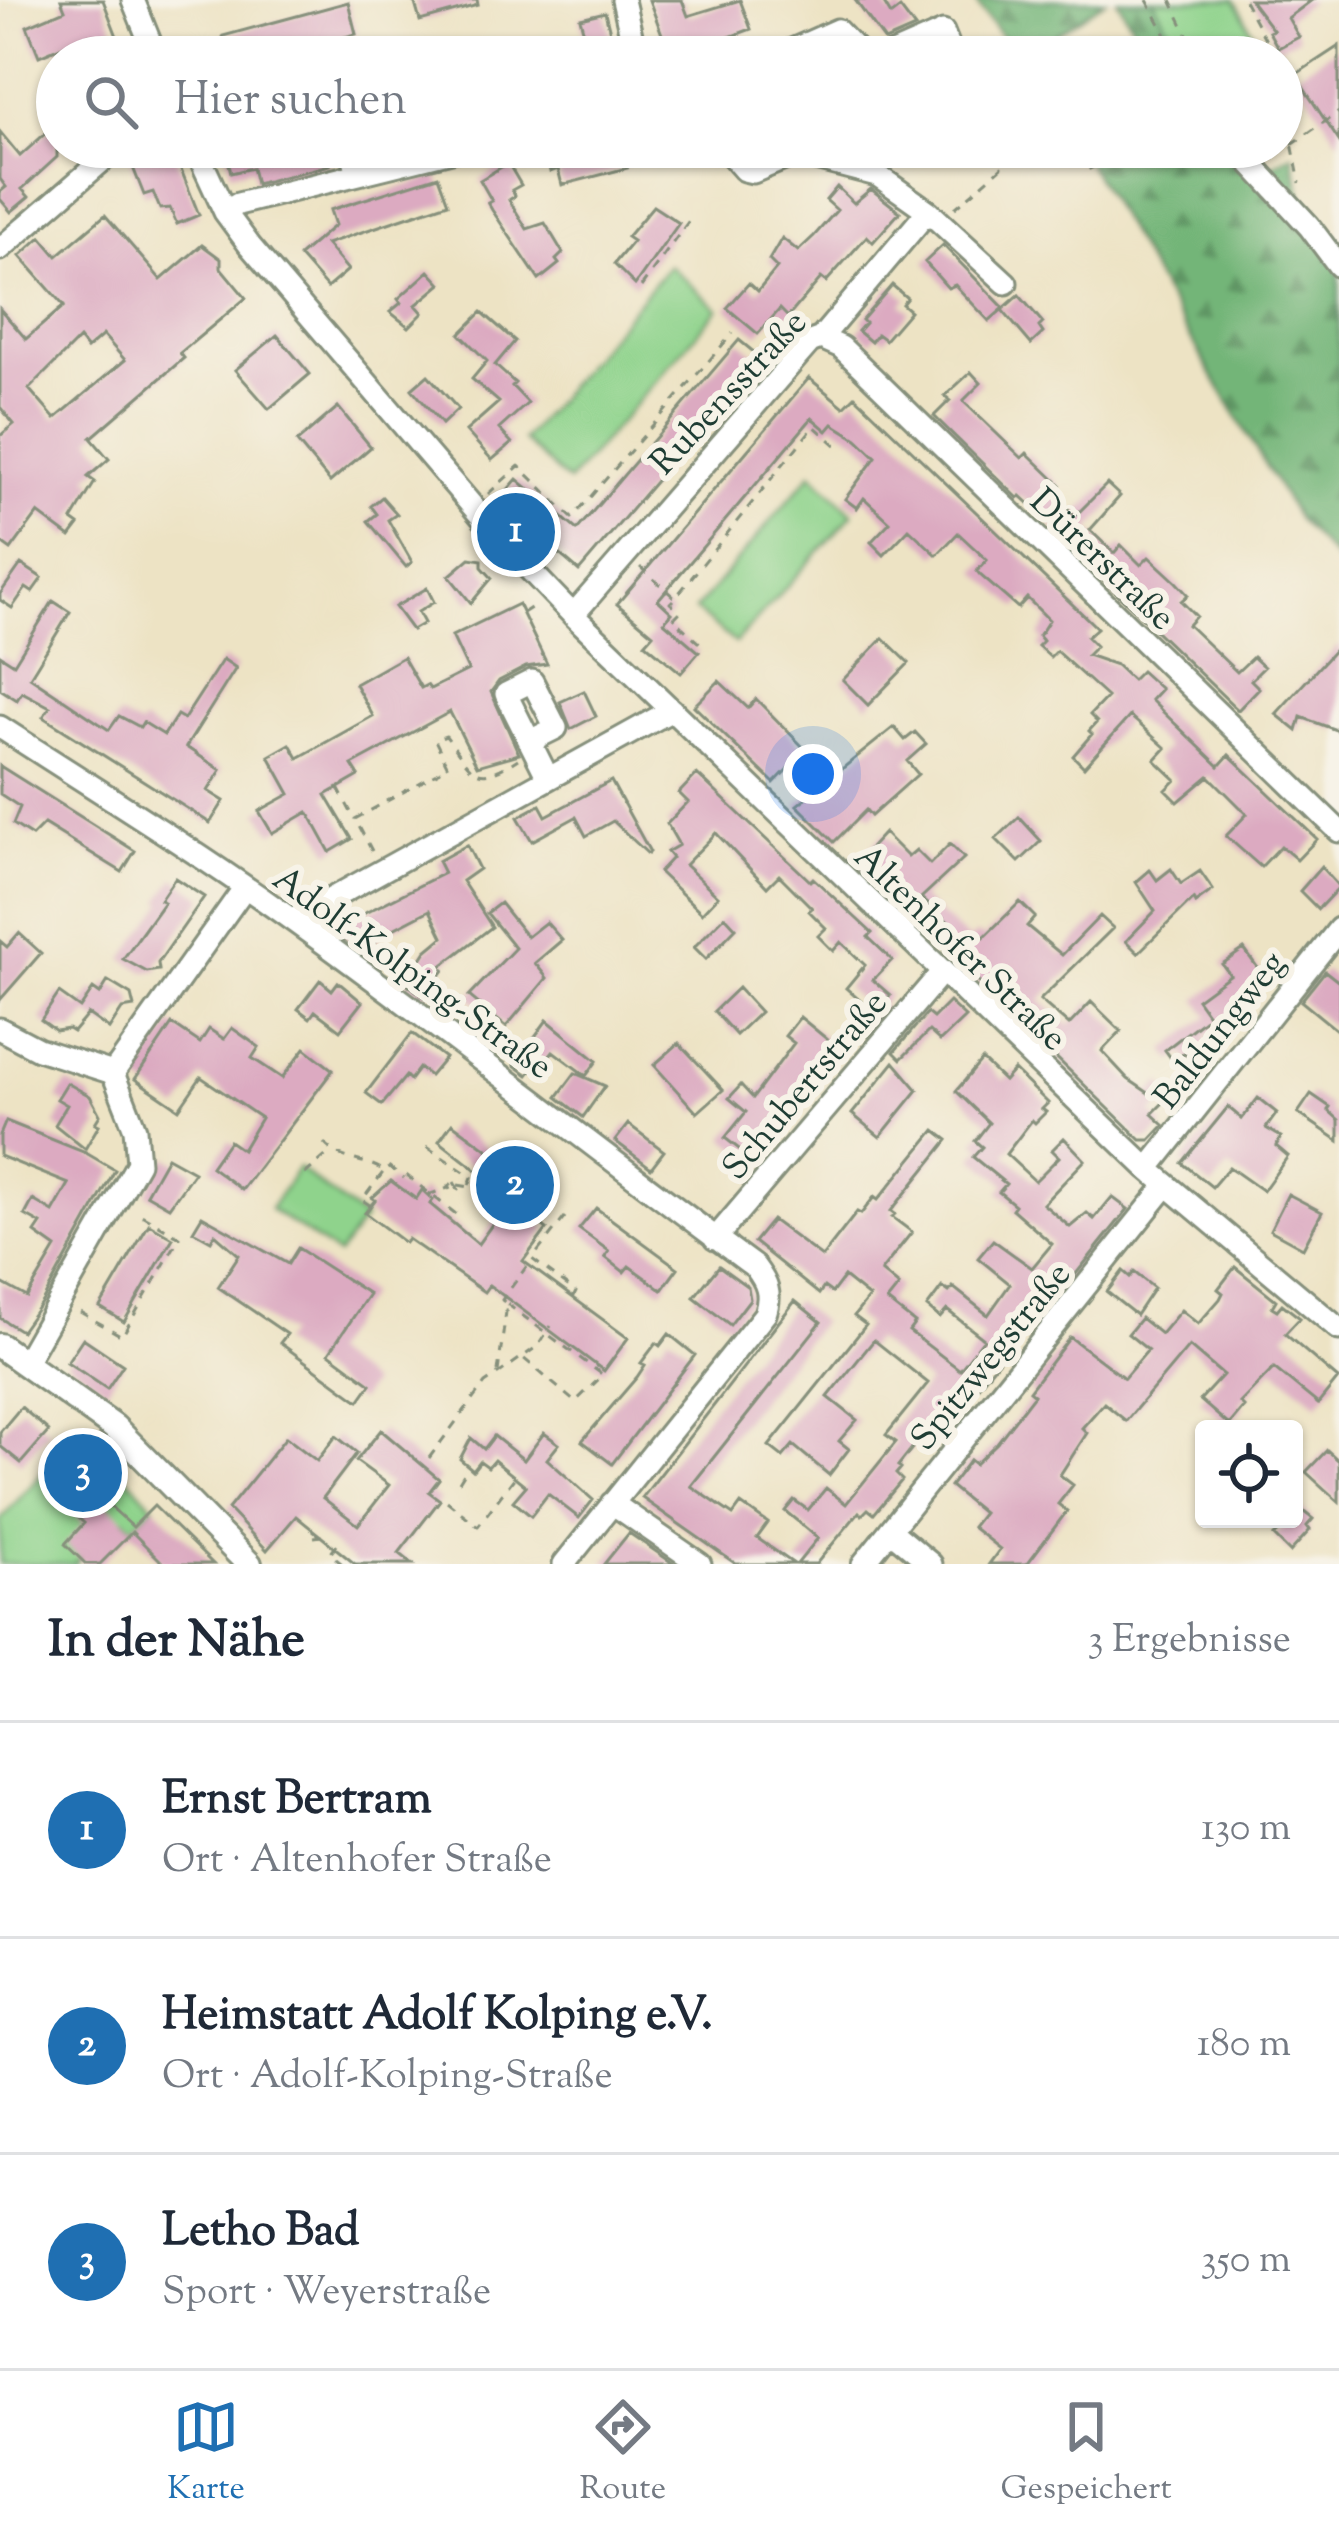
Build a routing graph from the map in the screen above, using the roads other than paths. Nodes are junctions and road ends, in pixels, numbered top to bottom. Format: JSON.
{"nodes":[{"id":1,"x":133,"y":0,"type":"edge"},
{"id":2,"x":623,"y":0,"type":"edge"},
{"id":3,"x":148,"y":36,"type":"edge"},
{"id":4,"x":631,"y":36,"type":"edge"},
{"id":5,"x":94,"y":168,"type":"edge"},
{"id":6,"x":205,"y":168,"type":"edge"},
{"id":7,"x":356,"y":168,"type":"edge"},
{"id":8,"x":382,"y":168,"type":"edge"},
{"id":9,"x":857,"y":168,"type":"edge"},
{"id":10,"x":1256,"y":168,"type":"edge"},
{"id":11,"x":358,"y":174,"type":"junction"},
{"id":12,"x":225,"y":212,"type":"junction"},
{"id":13,"x":934,"y":216,"type":"junction"},
{"id":14,"x":0,"y":249,"type":"edge"},
{"id":15,"x":1339,"y":266,"type":"edge"},
{"id":16,"x":1006,"y":283,"type":"dead end"},
{"id":17,"x":821,"y":338,"type":"junction"},
{"id":18,"x":573,"y":615,"type":"junction"},
{"id":19,"x":672,"y":710,"type":"junction"},
{"id":20,"x":0,"y":727,"type":"edge"},
{"id":21,"x":523,"y":748,"type":"road end"},
{"id":22,"x":548,"y":778,"type":"junction"},
{"id":23,"x":1339,"y":831,"type":"edge"},
{"id":24,"x":245,"y":887,"type":"junction"},
{"id":25,"x":293,"y":920,"type":"junction"},
{"id":26,"x":1339,"y":929,"type":"edge"},
{"id":27,"x":942,"y":972,"type":"junction"},
{"id":28,"x":0,"y":1029,"type":"edge"},
{"id":29,"x":113,"y":1073,"type":"junction"},
{"id":30,"x":1148,"y":1169,"type":"junction"},
{"id":31,"x":1166,"y":1186,"type":"junction"},
{"id":32,"x":716,"y":1239,"type":"junction"},
{"id":33,"x":1339,"y":1329,"type":"edge"},
{"id":34,"x":0,"y":1346,"type":"edge"},
{"id":35,"x":25,"y":1363,"type":"junction"},
{"id":36,"x":612,"y":1503,"type":"junction"},
{"id":37,"x":890,"y":1530,"type":"junction"},
{"id":38,"x":249,"y":1564,"type":"edge"},
{"id":39,"x":564,"y":1564,"type":"edge"},
{"id":40,"x":700,"y":1564,"type":"edge"},
{"id":41,"x":863,"y":1564,"type":"edge"},
{"id":42,"x":931,"y":1564,"type":"edge"}],
"edges":[{"from":1,"to":3,"type":"street"},
{"from":2,"to":4,"type":"street"},
{"from":5,"to":14,"type":"street"},
{"from":6,"to":12,"type":"street","name":"Altenhofer Straße"},
{"from":7,"to":11,"type":"street"},
{"from":8,"to":11,"type":"street"},
{"from":9,"to":13,"type":"street"},
{"from":10,"to":15,"type":"street"},
{"from":11,"to":12,"type":"street"},
{"from":12,"to":18,"type":"street","name":"Altenhofer Straße"},
{"from":13,"to":16,"type":"street"},
{"from":13,"to":17,"type":"street","name":"Rubensstraße"},
{"from":17,"to":18,"type":"street","name":"Rubensstraße"},
{"from":17,"to":23,"type":"street","name":"Dürerstraße"},
{"from":18,"to":19,"type":"street","name":"Altenhofer Straße"},
{"from":19,"to":22,"type":"street"},
{"from":19,"to":27,"type":"street","name":"Altenhofer Straße"},
{"from":20,"to":24,"type":"street","name":"Adolf-Kolping-Straße"},
{"from":21,"to":22,"type":"street"},
{"from":22,"to":25,"type":"street"},
{"from":24,"to":25,"type":"street","name":"Adolf-Kolping-Straße"},
{"from":24,"to":29,"type":"street"},
{"from":25,"to":32,"type":"street","name":"Adolf-Kolping-Straße"},
{"from":26,"to":30,"type":"street","name":"Baldungweg"},
{"from":27,"to":30,"type":"street","name":"Altenhofer Straße"},
{"from":27,"to":32,"type":"street","name":"Schubertstraße"},
{"from":28,"to":29,"type":"street"},
{"from":29,"to":35,"type":"street"},
{"from":30,"to":31,"type":"street","name":"Altenhofer Straße"},
{"from":31,"to":33,"type":"street","name":"Altenhofer Straße"},
{"from":31,"to":37,"type":"street","name":"Spitzwegstraße"},
{"from":32,"to":36,"type":"street","name":"Adolf-Kolping-Straße"},
{"from":34,"to":35,"type":"main road"},
{"from":35,"to":38,"type":"main road"},
{"from":36,"to":39,"type":"street"},
{"from":36,"to":40,"type":"street"},
{"from":37,"to":41,"type":"street","name":"Spitzwegstraße"},
{"from":37,"to":42,"type":"street"}]}
